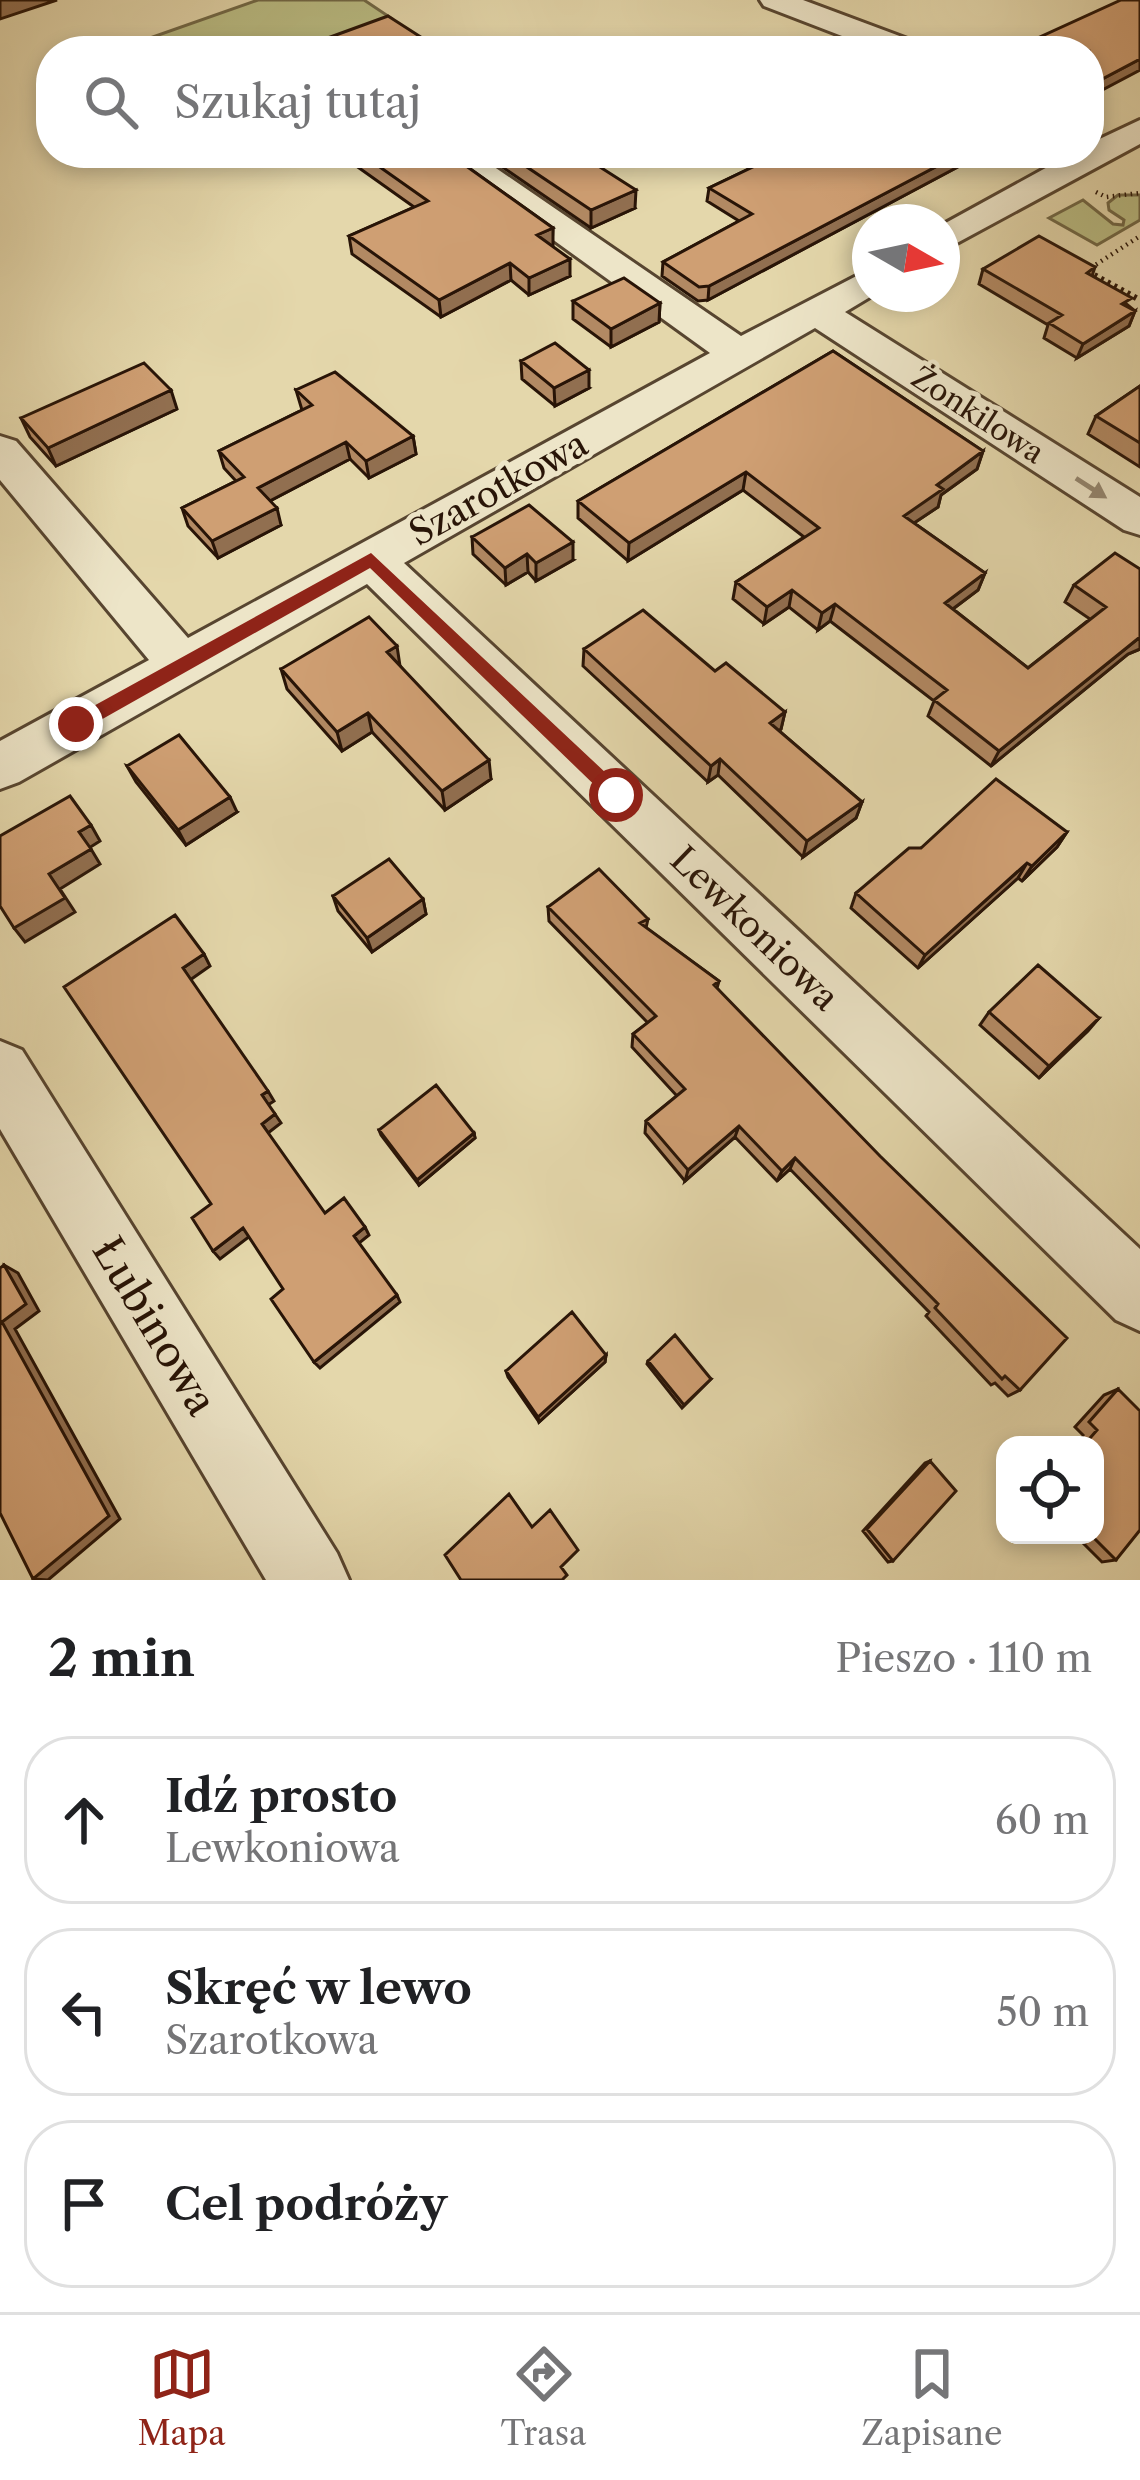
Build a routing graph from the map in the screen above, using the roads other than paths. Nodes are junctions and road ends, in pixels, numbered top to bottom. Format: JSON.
{"nodes":[{"id":1,"x":775,"y":0,"type":"edge"},
{"id":2,"x":819,"y":6,"type":"edge"},
{"id":3,"x":880,"y":36,"type":"edge"},
{"id":4,"x":1104,"y":123,"type":"edge"},
{"id":5,"x":1135,"y":132,"type":"edge"},
{"id":6,"x":1104,"y":150,"type":"edge"},
{"id":7,"x":472,"y":168,"type":"edge"},
{"id":8,"x":1071,"y":168,"type":"edge"},
{"id":9,"x":960,"y":231,"type":"edge"},
{"id":10,"x":852,"y":291,"type":"edge"},
{"id":11,"x":816,"y":311,"type":"junction"},
{"id":12,"x":739,"y":354,"type":"junction"},
{"id":13,"x":0,"y":451,"type":"edge"},
{"id":14,"x":1140,"y":519,"type":"edge"},
{"id":15,"x":371,"y":559,"type":"junction"},
{"id":16,"x":182,"y":665,"type":"junction"},
{"id":17,"x":0,"y":767,"type":"edge"},
{"id":18,"x":0,"y":1071,"type":"edge"},
{"id":19,"x":1140,"y":1296,"type":"edge"},
{"id":20,"x":310,"y":1580,"type":"edge"}],
"edges":[{"from":1,"to":2,"type":"street"},
{"from":2,"to":3,"type":"street"},
{"from":4,"to":5,"type":"street"},
{"from":5,"to":6,"type":"street"},
{"from":7,"to":12,"type":"street"},
{"from":8,"to":9,"type":"street"},
{"from":10,"to":11,"type":"street","name":"Szarotkowa"},
{"from":11,"to":12,"type":"street","name":"Szarotkowa"},
{"from":11,"to":14,"type":"street","name":"Żonkilowa","one_way":true},
{"from":12,"to":15,"type":"street","name":"Szarotkowa"},
{"from":13,"to":16,"type":"street"},
{"from":15,"to":16,"type":"street","name":"Szarotkowa"},
{"from":15,"to":19,"type":"street","name":"Lewkoniowa"},
{"from":16,"to":17,"type":"street","name":"Szarotkowa"},
{"from":18,"to":20,"type":"street","name":"Łubinowa"}]}
